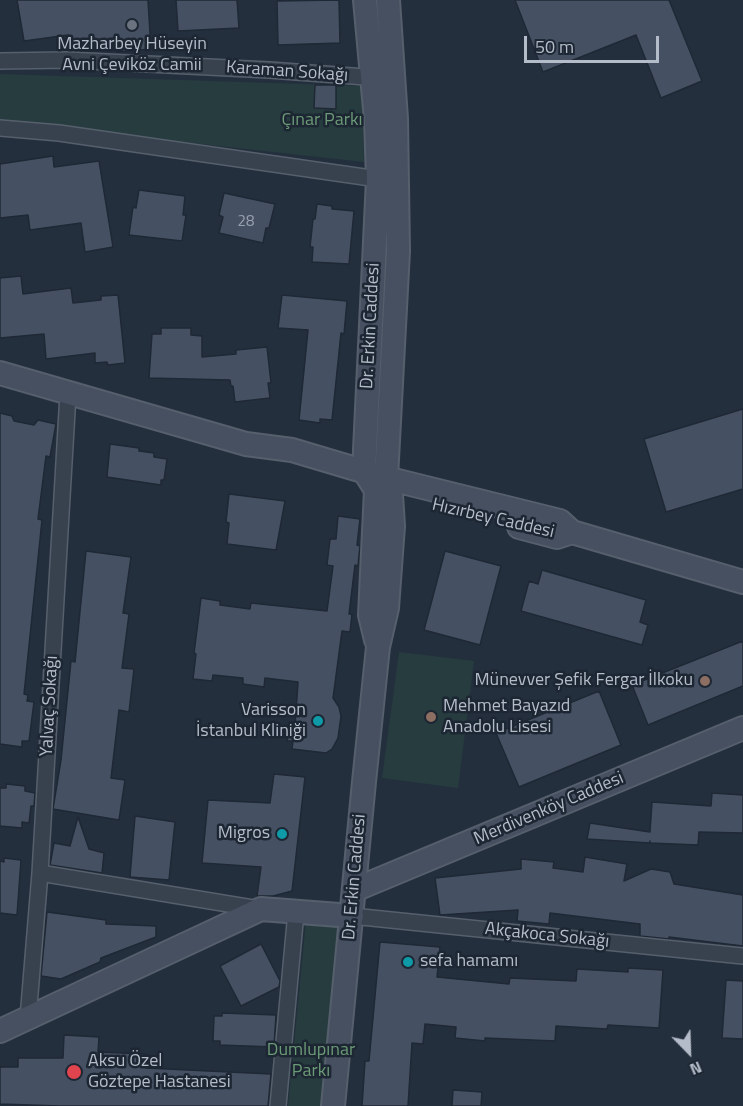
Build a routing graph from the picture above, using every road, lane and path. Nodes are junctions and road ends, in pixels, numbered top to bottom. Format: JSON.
{"nodes":[{"id":1,"x":365,"y":0,"type":"edge"},
{"id":2,"x":388,"y":0,"type":"edge"},
{"id":3,"x":0,"y":61,"type":"edge"},
{"id":4,"x":382,"y":78,"type":"junction"},
{"id":5,"x":0,"y":128,"type":"edge"},
{"id":6,"x":378,"y":179,"type":"junction"},
{"id":7,"x":0,"y":373,"type":"edge"},
{"id":8,"x":69,"y":394,"type":"junction"},
{"id":9,"x":246,"y":444,"type":"junction"},
{"id":10,"x":364,"y":471,"type":"junction"},
{"id":11,"x":384,"y":487,"type":"junction"},
{"id":12,"x":743,"y":582,"type":"edge"},
{"id":13,"x":743,"y":716,"type":"edge"},
{"id":14,"x":743,"y":728,"type":"edge"},
{"id":15,"x":40,"y":873,"type":"junction"},
{"id":16,"x":355,"y":882,"type":"junction"},
{"id":17,"x":261,"y":909,"type":"junction"},
{"id":18,"x":296,"y":912,"type":"junction"},
{"id":19,"x":352,"y":916,"type":"junction"},
{"id":20,"x":743,"y":956,"type":"edge"},
{"id":21,"x":28,"y":1018,"type":"junction"},
{"id":22,"x":0,"y":1031,"type":"edge"},
{"id":23,"x":278,"y":1106,"type":"edge"},
{"id":24,"x":333,"y":1106,"type":"edge"}],
"edges":[{"from":1,"to":4,"type":"street","name":"Dr. Erkin Caddesi"},
{"from":2,"to":4,"type":"street","name":"Dr. Erkin Caddesi"},
{"from":3,"to":4,"type":"street","name":"Karaman Sokağı"},
{"from":4,"to":6,"type":"street","name":"Dr. Erkin Caddesi"},
{"from":4,"to":11,"type":"street","name":"Dr. Erkin Caddesi"},
{"from":5,"to":6,"type":"street"},
{"from":6,"to":10,"type":"street","name":"Dr. Erkin Caddesi"},
{"from":7,"to":8,"type":"street","name":"Hızırbey Caddesi"},
{"from":8,"to":9,"type":"street","name":"Hızırbey Caddesi"},
{"from":8,"to":15,"type":"street","name":"Yalvaç Sokağı"},
{"from":9,"to":10,"type":"street","name":"Hızırbey Caddesi"},
{"from":9,"to":11,"type":"street","name":"Hızırbey Caddesi"},
{"from":10,"to":11,"type":"street","name":"Hızırbey Caddesi"},
{"from":11,"to":12,"type":"street","name":"Hızırbey Caddesi"},
{"from":11,"to":16,"type":"street","name":"Dr. Erkin Caddesi"},
{"from":13,"to":16,"type":"street"},
{"from":14,"to":16,"type":"street","name":"Merdivenköy Caddesi"},
{"from":15,"to":17,"type":"street"},
{"from":15,"to":21,"type":"street","name":"Yalvaç Sokağı"},
{"from":16,"to":19,"type":"street","name":"Dr. Erkin Caddesi"},
{"from":17,"to":18,"type":"street"},
{"from":17,"to":21,"type":"street"},
{"from":18,"to":19,"type":"street"},
{"from":18,"to":23,"type":"street"},
{"from":19,"to":20,"type":"street","name":"Akçakoca Sokağı"},
{"from":19,"to":24,"type":"street","name":"Dr. Erkin Caddesi"},
{"from":21,"to":22,"type":"street"}]}
